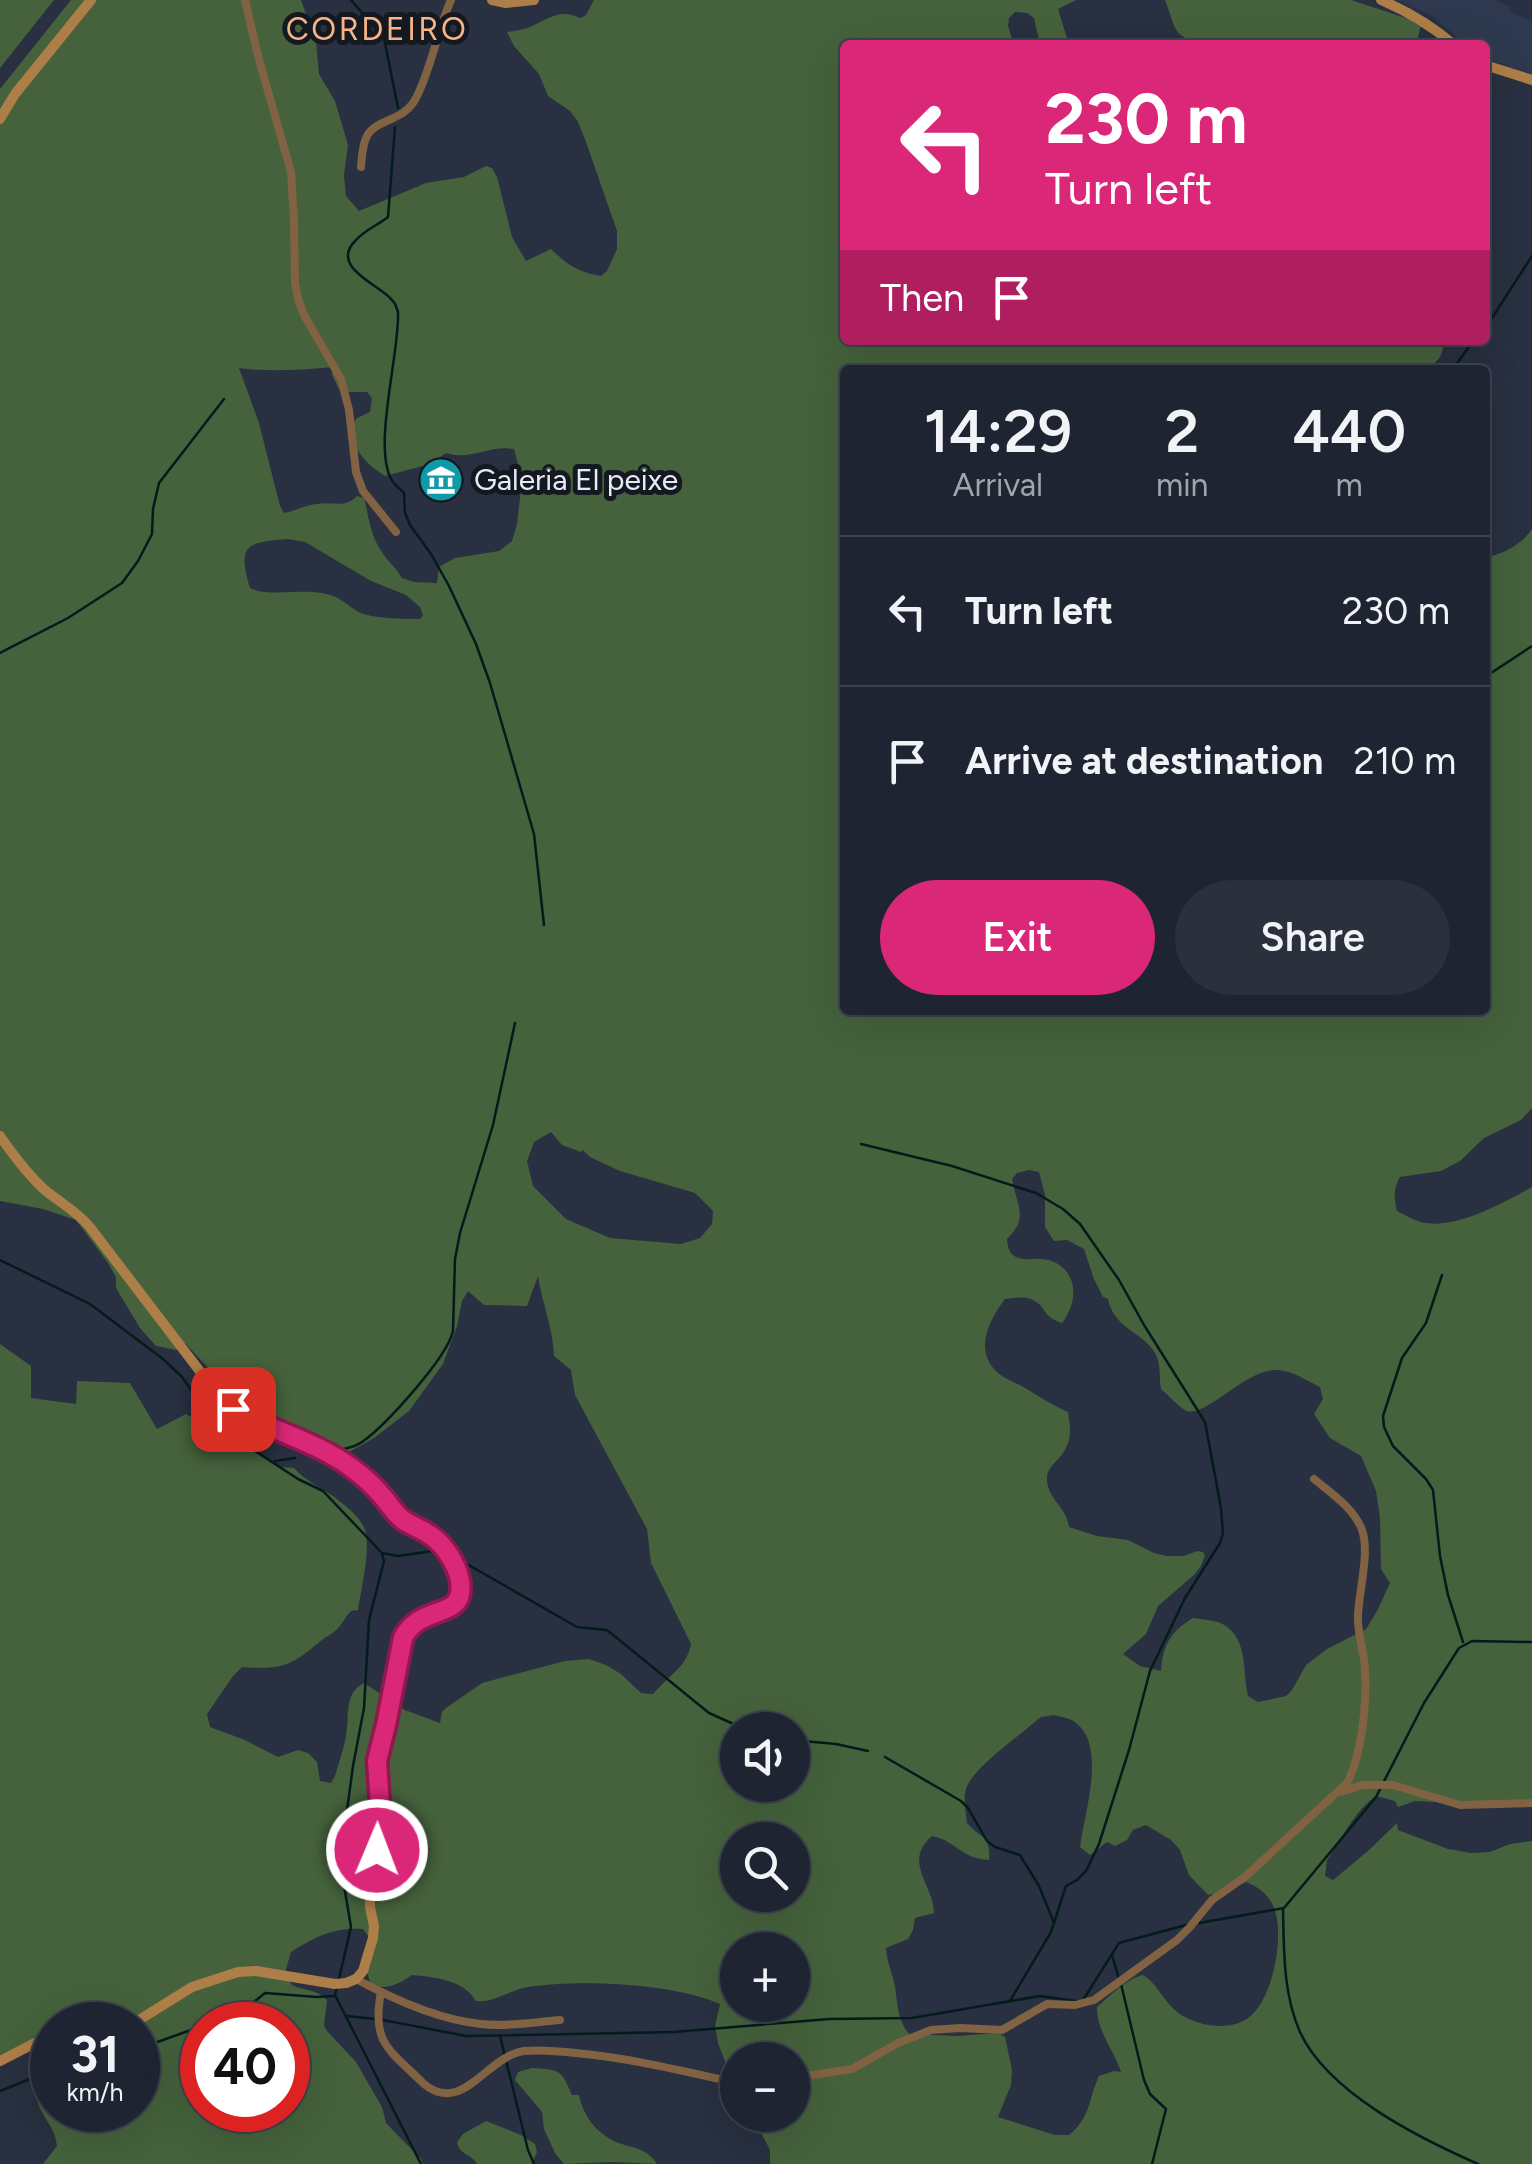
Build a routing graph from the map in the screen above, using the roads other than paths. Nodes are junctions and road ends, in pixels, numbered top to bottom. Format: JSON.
{"nodes":[{"id":1,"x":91,"y":0,"type":"edge"},
{"id":2,"x":246,"y":0,"type":"edge"},
{"id":3,"x":452,"y":0,"type":"edge"},
{"id":4,"x":492,"y":0,"type":"edge"},
{"id":5,"x":534,"y":0,"type":"edge"},
{"id":6,"x":1381,"y":0,"type":"edge"},
{"id":7,"x":1448,"y":40,"type":"edge"},
{"id":8,"x":1490,"y":66,"type":"edge"},
{"id":9,"x":1532,"y":80,"type":"edge"},
{"id":10,"x":0,"y":119,"type":"edge"},
{"id":11,"x":361,"y":167,"type":"dead end"},
{"id":12,"x":396,"y":532,"type":"dead end"},
{"id":13,"x":0,"y":1136,"type":"edge"},
{"id":14,"x":1314,"y":1479,"type":"dead end"},
{"id":15,"x":1336,"y":1793,"type":"junction"},
{"id":16,"x":1532,"y":1803,"type":"edge"},
{"id":17,"x":356,"y":1978,"type":"junction"},
{"id":18,"x":380,"y":1992,"type":"junction"},
{"id":19,"x":160,"y":2007,"type":"edge"},
{"id":20,"x":560,"y":2020,"type":"dead end"},
{"id":21,"x":30,"y":2046,"type":"edge"},
{"id":22,"x":0,"y":2062,"type":"edge"},
{"id":23,"x":810,"y":2075,"type":"edge"},
{"id":24,"x":720,"y":2077,"type":"edge"}],
"edges":[{"from":1,"to":10,"type":"street"},
{"from":2,"to":12,"type":"street"},
{"from":3,"to":11,"type":"street"},
{"from":4,"to":5,"type":"street"},
{"from":6,"to":7,"type":"street"},
{"from":8,"to":9,"type":"street"},
{"from":13,"to":17,"type":"street"},
{"from":14,"to":15,"type":"street"},
{"from":15,"to":16,"type":"street"},
{"from":15,"to":23,"type":"street"},
{"from":17,"to":18,"type":"street"},
{"from":17,"to":19,"type":"street"},
{"from":18,"to":20,"type":"street"},
{"from":18,"to":24,"type":"street"},
{"from":21,"to":22,"type":"street"}]}
